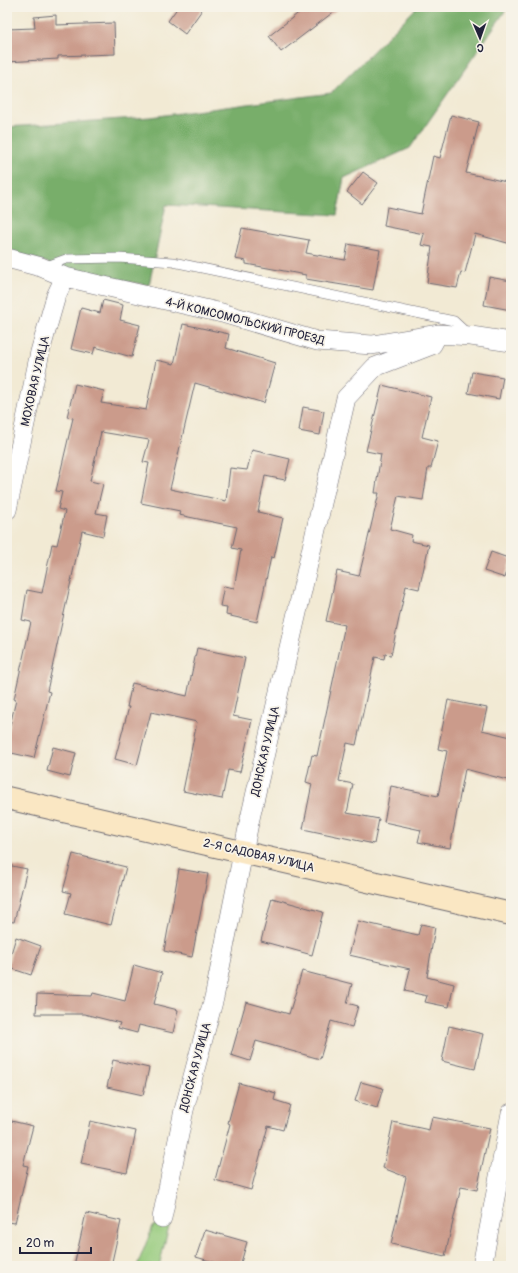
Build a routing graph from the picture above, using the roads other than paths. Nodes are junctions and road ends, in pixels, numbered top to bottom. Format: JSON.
{"nodes":[{"id":1,"x":7,"y":258,"type":"edge"},
{"id":2,"x":41,"y":267,"type":"junction"},
{"id":3,"x":65,"y":277,"type":"junction"},
{"id":4,"x":438,"y":334,"type":"junction"},
{"id":5,"x":471,"y":336,"type":"junction"},
{"id":6,"x":511,"y":342,"type":"edge"},
{"id":7,"x":7,"y":510,"type":"edge"},
{"id":8,"x":7,"y":798,"type":"edge"},
{"id":9,"x":244,"y":852,"type":"junction"},
{"id":10,"x":511,"y":914,"type":"edge"},
{"id":11,"x":511,"y":1113,"type":"edge"},
{"id":12,"x":162,"y":1218,"type":"dead end"},
{"id":13,"x":482,"y":1266,"type":"edge"}],
"edges":[{"from":1,"to":2,"type":"street","name":"4-Й КОМСОМОЛЬСКИЙ ПРОЕЗД"},
{"from":2,"to":3,"type":"street","name":"4-Й КОМСОМОЛЬСКИЙ ПРОЕЗД"},
{"from":2,"to":5,"type":"lane"},
{"from":3,"to":4,"type":"street","name":"4-Й КОМСОМОЛЬСКИЙ ПРОЕЗД"},
{"from":3,"to":7,"type":"street","name":"МОХОВАЯ УЛИЦА"},
{"from":4,"to":5,"type":"street","name":"4-Й КОМСОМОЛЬСКИЙ ПРОЕЗД"},
{"from":4,"to":9,"type":"street","name":"ДОНСКАЯ УЛИЦА"},
{"from":5,"to":6,"type":"street","name":"4-Й КОМСОМОЛЬСКИЙ ПРОЕЗД"},
{"from":8,"to":9,"type":"street","name":"2-Я САДОВАЯ УЛИЦА"},
{"from":9,"to":10,"type":"street","name":"2-Я САДОВАЯ УЛИЦА"},
{"from":9,"to":12,"type":"street","name":"ДОНСКАЯ УЛИЦА"},
{"from":11,"to":13,"type":"street"}]}
